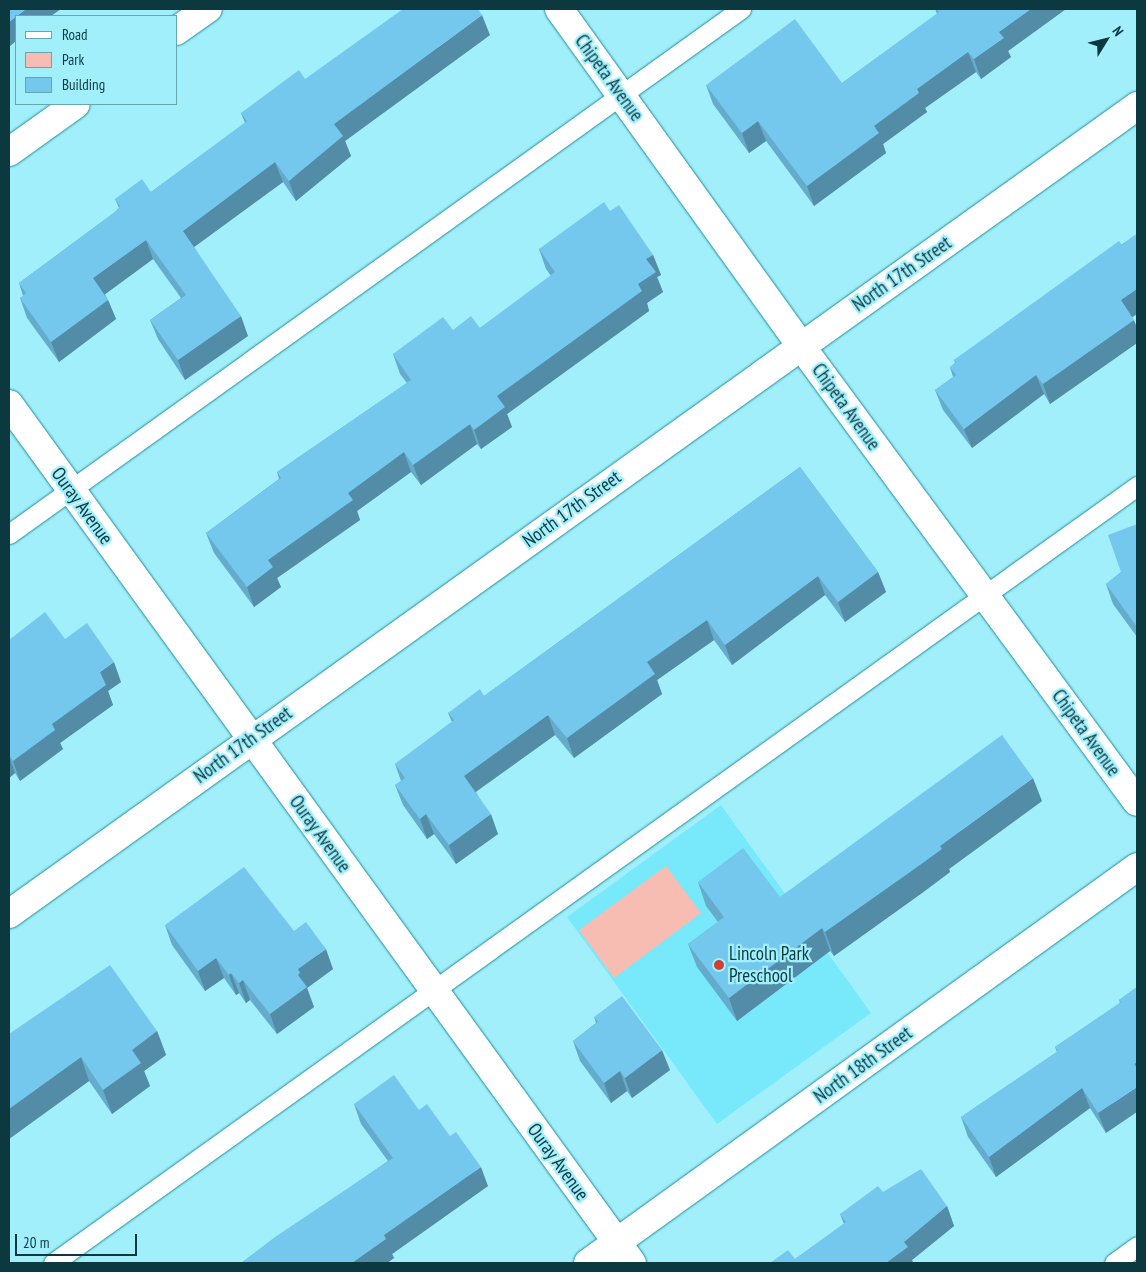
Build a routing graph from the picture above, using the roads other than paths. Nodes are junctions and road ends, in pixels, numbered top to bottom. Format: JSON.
{"nodes":[{"id":1,"x":208,"y":9,"type":"edge"},
{"id":2,"x":559,"y":9,"type":"edge"},
{"id":3,"x":741,"y":9,"type":"edge"},
{"id":4,"x":178,"y":30,"type":"edge"},
{"id":5,"x":621,"y":94,"type":"junction"},
{"id":6,"x":75,"y":105,"type":"edge"},
{"id":7,"x":1137,"y":106,"type":"edge"},
{"id":8,"x":9,"y":152,"type":"edge"},
{"id":9,"x":801,"y":346,"type":"junction"},
{"id":10,"x":9,"y":404,"type":"edge"},
{"id":11,"x":1137,"y":486,"type":"edge"},
{"id":12,"x":71,"y":490,"type":"junction"},
{"id":13,"x":9,"y":534,"type":"edge"},
{"id":14,"x":984,"y":594,"type":"junction"},
{"id":15,"x":252,"y":739,"type":"junction"},
{"id":16,"x":1137,"y":802,"type":"edge"},
{"id":17,"x":1137,"y":867,"type":"edge"},
{"id":18,"x":9,"y":914,"type":"edge"},
{"id":19,"x":433,"y":990,"type":"junction"},
{"id":20,"x":1137,"y":1246,"type":"edge"},
{"id":21,"x":624,"y":1253,"type":"edge"},
{"id":22,"x":53,"y":1263,"type":"edge"},
{"id":23,"x":588,"y":1263,"type":"edge"},
{"id":24,"x":1114,"y":1263,"type":"edge"}],
"edges":[{"from":1,"to":4,"type":"street"},
{"from":2,"to":5,"type":"street","name":"Chipeta Avenue"},
{"from":3,"to":5,"type":"lane"},
{"from":5,"to":9,"type":"street","name":"Chipeta Avenue"},
{"from":5,"to":12,"type":"lane"},
{"from":6,"to":8,"type":"street"},
{"from":7,"to":9,"type":"street","name":"North 17th Street"},
{"from":9,"to":14,"type":"street","name":"Chipeta Avenue"},
{"from":9,"to":15,"type":"street","name":"North 17th Street"},
{"from":10,"to":12,"type":"street","name":"Ouray Avenue"},
{"from":11,"to":14,"type":"lane"},
{"from":12,"to":13,"type":"lane"},
{"from":12,"to":15,"type":"street","name":"Ouray Avenue"},
{"from":14,"to":16,"type":"street","name":"Chipeta Avenue"},
{"from":14,"to":19,"type":"lane"},
{"from":15,"to":18,"type":"street","name":"North 17th Street"},
{"from":15,"to":19,"type":"street","name":"Ouray Avenue"},
{"from":17,"to":21,"type":"street","name":"North 18th Street"},
{"from":19,"to":21,"type":"street","name":"Ouray Avenue"},
{"from":19,"to":22,"type":"lane"},
{"from":20,"to":24,"type":"lane"},
{"from":21,"to":23,"type":"street","name":"North 18th Street"}]}
